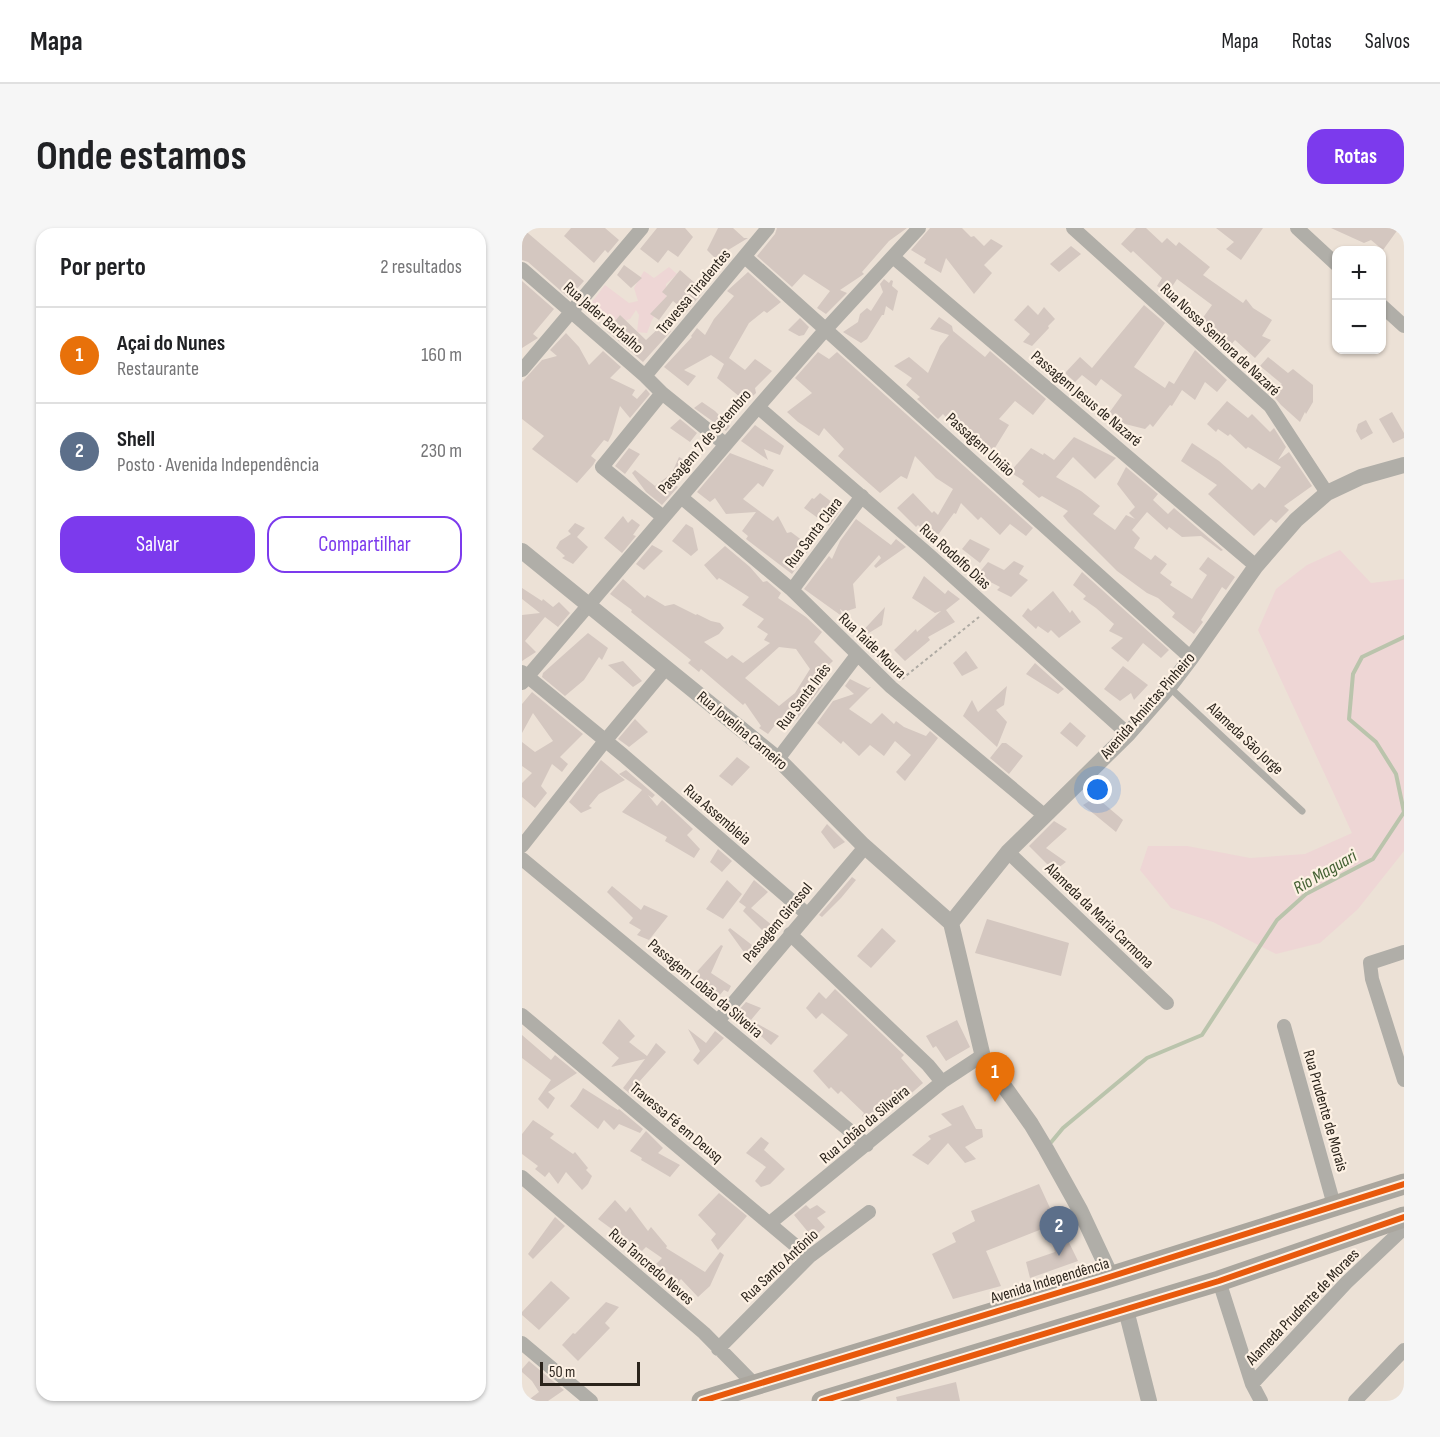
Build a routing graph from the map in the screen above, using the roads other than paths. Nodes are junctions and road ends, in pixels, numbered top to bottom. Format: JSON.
{"nodes":[{"id":1,"x":642,"y":228,"type":"edge"},
{"id":2,"x":768,"y":228,"type":"edge"},
{"id":3,"x":919,"y":228,"type":"edge"},
{"id":4,"x":1072,"y":228,"type":"edge"},
{"id":5,"x":1297,"y":228,"type":"edge"},
{"id":6,"x":745,"y":257,"type":"junction"},
{"id":7,"x":893,"y":257,"type":"junction"},
{"id":8,"x":1332,"y":260,"type":"edge"},
{"id":9,"x":522,"y":269,"type":"edge"},
{"id":10,"x":1386,"y":310,"type":"edge"},
{"id":11,"x":571,"y":311,"type":"junction"},
{"id":12,"x":1404,"y":326,"type":"edge"},
{"id":13,"x":826,"y":329,"type":"junction"},
{"id":14,"x":522,"y":370,"type":"edge"},
{"id":15,"x":645,"y":376,"type":"junction"},
{"id":16,"x":662,"y":393,"type":"junction"},
{"id":17,"x":758,"y":407,"type":"junction"},
{"id":18,"x":725,"y":444,"type":"junction"},
{"id":19,"x":1404,"y":465,"type":"edge"},
{"id":20,"x":1326,"y":493,"type":"junction"},
{"id":21,"x":862,"y":496,"type":"junction"},
{"id":22,"x":681,"y":497,"type":"junction"},
{"id":23,"x":663,"y":517,"type":"junction"},
{"id":24,"x":522,"y":551,"type":"edge"},
{"id":25,"x":1256,"y":566,"type":"junction"},
{"id":26,"x":792,"y":590,"type":"junction"},
{"id":27,"x":588,"y":605,"type":"junction"},
{"id":28,"x":857,"y":655,"type":"junction"},
{"id":29,"x":1191,"y":658,"type":"junction"},
{"id":30,"x":665,"y":669,"type":"junction"},
{"id":31,"x":524,"y":677,"type":"edge"},
{"id":32,"x":1169,"y":687,"type":"junction"},
{"id":33,"x":1128,"y":734,"type":"junction"},
{"id":34,"x":605,"y":741,"type":"junction"},
{"id":35,"x":778,"y":759,"type":"junction"},
{"id":36,"x":1302,"y":812,"type":"dead end"},
{"id":37,"x":1044,"y":815,"type":"junction"},
{"id":38,"x":522,"y":846,"type":"edge"},
{"id":39,"x":865,"y":847,"type":"junction"},
{"id":40,"x":1008,"y":852,"type":"junction"},
{"id":41,"x":522,"y":859,"type":"edge"},
{"id":42,"x":807,"y":914,"type":"junction"},
{"id":43,"x":951,"y":923,"type":"junction"},
{"id":44,"x":790,"y":934,"type":"junction"},
{"id":45,"x":1404,"y":952,"type":"edge"},
{"id":46,"x":1167,"y":1003,"type":"dead end"},
{"id":47,"x":522,"y":1015,"type":"edge"},
{"id":48,"x":718,"y":1021,"type":"junction"},
{"id":49,"x":1284,"y":1026,"type":"dead end"},
{"id":50,"x":982,"y":1055,"type":"junction"},
{"id":51,"x":1404,"y":1080,"type":"edge"},
{"id":52,"x":942,"y":1082,"type":"junction"},
{"id":53,"x":867,"y":1145,"type":"junction"},
{"id":54,"x":522,"y":1177,"type":"edge"},
{"id":55,"x":1404,"y":1184,"type":"edge"},
{"id":56,"x":1334,"y":1205,"type":"junction"},
{"id":57,"x":869,"y":1212,"type":"dead end"},
{"id":58,"x":1404,"y":1217,"type":"edge"},
{"id":59,"x":770,"y":1223,"type":"junction"},
{"id":60,"x":1404,"y":1228,"type":"edge"},
{"id":61,"x":809,"y":1257,"type":"junction"},
{"id":62,"x":1111,"y":1276,"type":"junction"},
{"id":63,"x":1219,"y":1281,"type":"junction"},
{"id":64,"x":1126,"y":1310,"type":"junction"},
{"id":65,"x":522,"y":1342,"type":"edge"},
{"id":66,"x":718,"y":1348,"type":"junction"},
{"id":67,"x":1404,"y":1350,"type":"edge"},
{"id":68,"x":1252,"y":1384,"type":"junction"},
{"id":69,"x":755,"y":1385,"type":"junction"},
{"id":70,"x":830,"y":1400,"type":"edge"},
{"id":71,"x":591,"y":1401,"type":"edge"},
{"id":72,"x":702,"y":1401,"type":"edge"},
{"id":73,"x":1149,"y":1401,"type":"edge"},
{"id":74,"x":1261,"y":1401,"type":"edge"},
{"id":75,"x":1355,"y":1401,"type":"edge"}],
"edges":[{"from":1,"to":11,"type":"street"},
{"from":2,"to":6,"type":"street","name":"Travessa Tiradentes"},
{"from":3,"to":7,"type":"street","name":"Passagem 7 de Setembro"},
{"from":4,"to":20,"type":"street","name":"Rua Nossa Senhora de Nazaré"},
{"from":5,"to":8,"type":"street"},
{"from":6,"to":13,"type":"street","name":"Passagem União"},
{"from":6,"to":15,"type":"street","name":"Travessa Tiradentes"},
{"from":7,"to":13,"type":"street","name":"Passagem 7 de Setembro"},
{"from":7,"to":25,"type":"street","name":"Passagem Jesus de Nazaré"},
{"from":9,"to":11,"type":"street","name":"Rua Jader Barbalho"},
{"from":10,"to":12,"type":"street"},
{"from":11,"to":14,"type":"street"},
{"from":11,"to":15,"type":"street","name":"Rua Jader Barbalho"},
{"from":13,"to":17,"type":"street","name":"Passagem 7 de Setembro"},
{"from":13,"to":29,"type":"street","name":"Passagem União"},
{"from":15,"to":16,"type":"street","name":"Rua Jader Barbalho"},
{"from":16,"to":18,"type":"street","name":"Rua Jader Barbalho"},
{"from":16,"to":23,"type":"street"},
{"from":17,"to":18,"type":"street","name":"Passagem 7 de Setembro"},
{"from":17,"to":21,"type":"street","name":"Rua Rodolfo Dias"},
{"from":18,"to":22,"type":"street","name":"Passagem 7 de Setembro"},
{"from":19,"to":20,"type":"street","name":"Avenida Amintas Pinheiro"},
{"from":20,"to":25,"type":"street","name":"Avenida Amintas Pinheiro"},
{"from":21,"to":26,"type":"street","name":"Rua Santa Clara"},
{"from":21,"to":33,"type":"street","name":"Rua Rodolfo Dias"},
{"from":22,"to":23,"type":"street","name":"Passagem 7 de Setembro"},
{"from":22,"to":26,"type":"street","name":"Rua Taide Moura"},
{"from":23,"to":27,"type":"street","name":"Passagem 7 de Setembro"},
{"from":24,"to":27,"type":"street","name":"Rua Jovelina Carneiro"},
{"from":25,"to":29,"type":"street","name":"Avenida Amintas Pinheiro"},
{"from":26,"to":28,"type":"street","name":"Rua Taide Moura"},
{"from":27,"to":30,"type":"street","name":"Rua Jovelina Carneiro"},
{"from":27,"to":31,"type":"street","name":"Passagem 7 de Setembro"},
{"from":28,"to":35,"type":"street","name":"Rua Santa Inês"},
{"from":28,"to":37,"type":"street","name":"Rua Taide Moura"},
{"from":29,"to":32,"type":"street","name":"Avenida Amintas Pinheiro"},
{"from":30,"to":34,"type":"street"},
{"from":30,"to":35,"type":"street","name":"Rua Jovelina Carneiro"},
{"from":31,"to":34,"type":"street","name":"Rua Assembleia"},
{"from":32,"to":33,"type":"street","name":"Avenida Amintas Pinheiro"},
{"from":32,"to":36,"type":"lane","name":"Alameda São Jorge"},
{"from":33,"to":37,"type":"street","name":"Avenida Amintas Pinheiro"},
{"from":34,"to":38,"type":"street"},
{"from":34,"to":42,"type":"street","name":"Rua Assembleia"},
{"from":35,"to":39,"type":"street","name":"Rua Jovelina Carneiro"},
{"from":37,"to":40,"type":"street","name":"Avenida Amintas Pinheiro"},
{"from":39,"to":42,"type":"street","name":"Passagem Girassol"},
{"from":39,"to":43,"type":"street","name":"Rua Jovelina Carneiro"},
{"from":40,"to":43,"type":"street","name":"Avenida Amintas Pinheiro"},
{"from":40,"to":46,"type":"street","name":"Alameda da Maria Carmona"},
{"from":41,"to":48,"type":"street","name":"Passagem Lobão da Silveira"},
{"from":42,"to":44,"type":"street","name":"Passagem Girassol"},
{"from":43,"to":50,"type":"street"},
{"from":44,"to":48,"type":"street","name":"Passagem Girassol"},
{"from":44,"to":52,"type":"street"},
{"from":45,"to":51,"type":"street"},
{"from":47,"to":59,"type":"street","name":"Travessa Fé em Deusq"},
{"from":48,"to":53,"type":"street","name":"Passagem Lobão da Silveira"},
{"from":49,"to":56,"type":"street","name":"Rua Prudente de Morais"},
{"from":50,"to":52,"type":"street","name":"Rua Lobão da Silveira"},
{"from":50,"to":62,"type":"street"},
{"from":52,"to":53,"type":"street","name":"Rua Lobão da Silveira"},
{"from":53,"to":59,"type":"street","name":"Rua Lobão da Silveira"},
{"from":54,"to":66,"type":"street","name":"Rua Tancredo Neves"},
{"from":55,"to":56,"type":"main road","name":"Avenida Independência"},
{"from":56,"to":62,"type":"main road","name":"Avenida Independência"},
{"from":57,"to":61,"type":"street","name":"Rua Santo Antônio"},
{"from":58,"to":63,"type":"main road"},
{"from":59,"to":61,"type":"street","name":"Travessa Fé em Deusq"},
{"from":60,"to":68,"type":"street","name":"Alameda Prudente de Moraes"},
{"from":61,"to":66,"type":"street","name":"Rua Santo Antônio"},
{"from":62,"to":69,"type":"main road","name":"Avenida Independência"},
{"from":63,"to":64,"type":"main road"},
{"from":63,"to":68,"type":"street"},
{"from":64,"to":70,"type":"main road"},
{"from":64,"to":73,"type":"street"},
{"from":65,"to":71,"type":"street"},
{"from":66,"to":69,"type":"street","name":"Rua Tancredo Neves"},
{"from":67,"to":75,"type":"street"},
{"from":68,"to":74,"type":"street"},
{"from":69,"to":72,"type":"main road","name":"Avenida Independência"}]}
